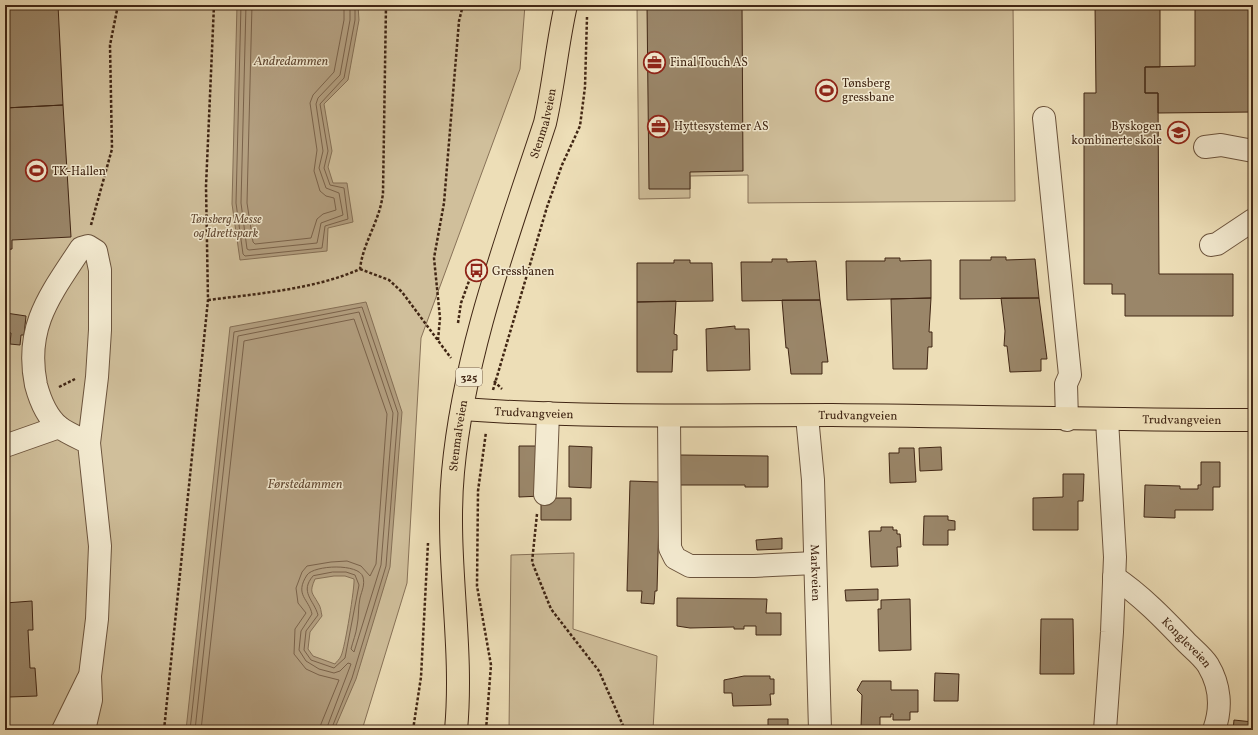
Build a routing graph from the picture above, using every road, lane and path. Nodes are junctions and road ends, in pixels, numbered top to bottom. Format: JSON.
{"nodes":[{"id":1,"x":118,"y":5,"type":"edge"},
{"id":2,"x":214,"y":5,"type":"edge"},
{"id":3,"x":386,"y":5,"type":"edge"},
{"id":4,"x":463,"y":5,"type":"edge"},
{"id":5,"x":557,"y":5,"type":"edge"},
{"id":6,"x":566,"y":5,"type":"edge"},
{"id":7,"x":587,"y":12,"type":"dead end"},
{"id":8,"x":559,"y":34,"type":"junction"},
{"id":9,"x":1044,"y":118,"type":"dead end"},
{"id":10,"x":1205,"y":147,"type":"dead end"},
{"id":11,"x":1253,"y":151,"type":"edge"},
{"id":12,"x":1253,"y":220,"type":"edge"},
{"id":13,"x":1211,"y":245,"type":"dead end"},
{"id":14,"x":85,"y":247,"type":"junction"},
{"id":15,"x":360,"y":269,"type":"junction"},
{"id":16,"x":208,"y":300,"type":"junction"},
{"id":17,"x":438,"y":340,"type":"junction"},
{"id":18,"x":451,"y":359,"type":"dead end"},
{"id":19,"x":97,"y":377,"type":"junction"},
{"id":20,"x":39,"y":397,"type":"junction"},
{"id":21,"x":462,"y":409,"type":"junction"},
{"id":22,"x":489,"y":411,"type":"junction"},
{"id":23,"x":548,"y":413,"type":"junction"},
{"id":24,"x":670,"y":416,"type":"junction"},
{"id":25,"x":807,"y":416,"type":"junction"},
{"id":26,"x":1067,"y":420,"type":"junction"},
{"id":27,"x":1107,"y":420,"type":"junction"},
{"id":28,"x":1253,"y":420,"type":"edge"},
{"id":29,"x":59,"y":427,"type":"junction"},
{"id":30,"x":89,"y":443,"type":"junction"},
{"id":31,"x":5,"y":446,"type":"edge"},
{"id":32,"x":545,"y":494,"type":"joint"},
{"id":33,"x":815,"y":563,"type":"junction"},
{"id":34,"x":1114,"y":577,"type":"junction"},
{"id":35,"x":90,"y":676,"type":"junction"},
{"id":36,"x":64,"y":730,"type":"edge"},
{"id":37,"x":84,"y":730,"type":"edge"},
{"id":38,"x":164,"y":730,"type":"edge"},
{"id":39,"x":456,"y":730,"type":"edge"},
{"id":40,"x":486,"y":730,"type":"edge"},
{"id":41,"x":625,"y":730,"type":"edge"},
{"id":42,"x":820,"y":730,"type":"edge"},
{"id":43,"x":1105,"y":730,"type":"edge"},
{"id":44,"x":1214,"y":730,"type":"edge"}],
"edges":[{"from":1,"to":14,"type":"path"},
{"from":2,"to":16,"type":"path"},
{"from":3,"to":15,"type":"path"},
{"from":4,"to":17,"type":"path"},
{"from":5,"to":8,"type":"main road","name":"Stenmalveien","number":"325"},
{"from":6,"to":8,"type":"main road","name":"Stenmalveien","number":"325"},
{"from":7,"to":22,"type":"path"},
{"from":8,"to":21,"type":"main road","name":"Stenmalveien","number":"325"},
{"from":9,"to":26,"type":"street"},
{"from":10,"to":11,"type":"street"},
{"from":12,"to":13,"type":"street"},
{"from":14,"to":19,"type":"street"},
{"from":14,"to":20,"type":"street"},
{"from":15,"to":16,"type":"path"},
{"from":15,"to":17,"type":"path"},
{"from":16,"to":38,"type":"path"},
{"from":17,"to":18,"type":"path"},
{"from":19,"to":20,"type":"path"},
{"from":19,"to":30,"type":"street"},
{"from":20,"to":29,"type":"street"},
{"from":21,"to":22,"type":"main road","name":"Trudvangveien"},
{"from":21,"to":39,"type":"main road","name":"Stenmalveien","number":"325"},
{"from":22,"to":23,"type":"main road","name":"Trudvangveien"},
{"from":22,"to":40,"type":"path"},
{"from":23,"to":24,"type":"main road","name":"Trudvangveien"},
{"from":23,"to":32,"type":"street"},
{"from":24,"to":25,"type":"main road","name":"Trudvangveien"},
{"from":24,"to":33,"type":"street"},
{"from":25,"to":26,"type":"main road","name":"Trudvangveien"},
{"from":25,"to":33,"type":"street","name":"Markveien"},
{"from":26,"to":27,"type":"main road","name":"Trudvangveien"},
{"from":27,"to":28,"type":"main road","name":"Trudvangveien"},
{"from":27,"to":34,"type":"street"},
{"from":29,"to":30,"type":"street"},
{"from":29,"to":31,"type":"street"},
{"from":30,"to":35,"type":"street"},
{"from":32,"to":41,"type":"path"},
{"from":33,"to":42,"type":"street","name":"Markveien"},
{"from":34,"to":43,"type":"street"},
{"from":34,"to":44,"type":"street","name":"Kongleveien"},
{"from":35,"to":36,"type":"street"},
{"from":35,"to":37,"type":"street"}]}
